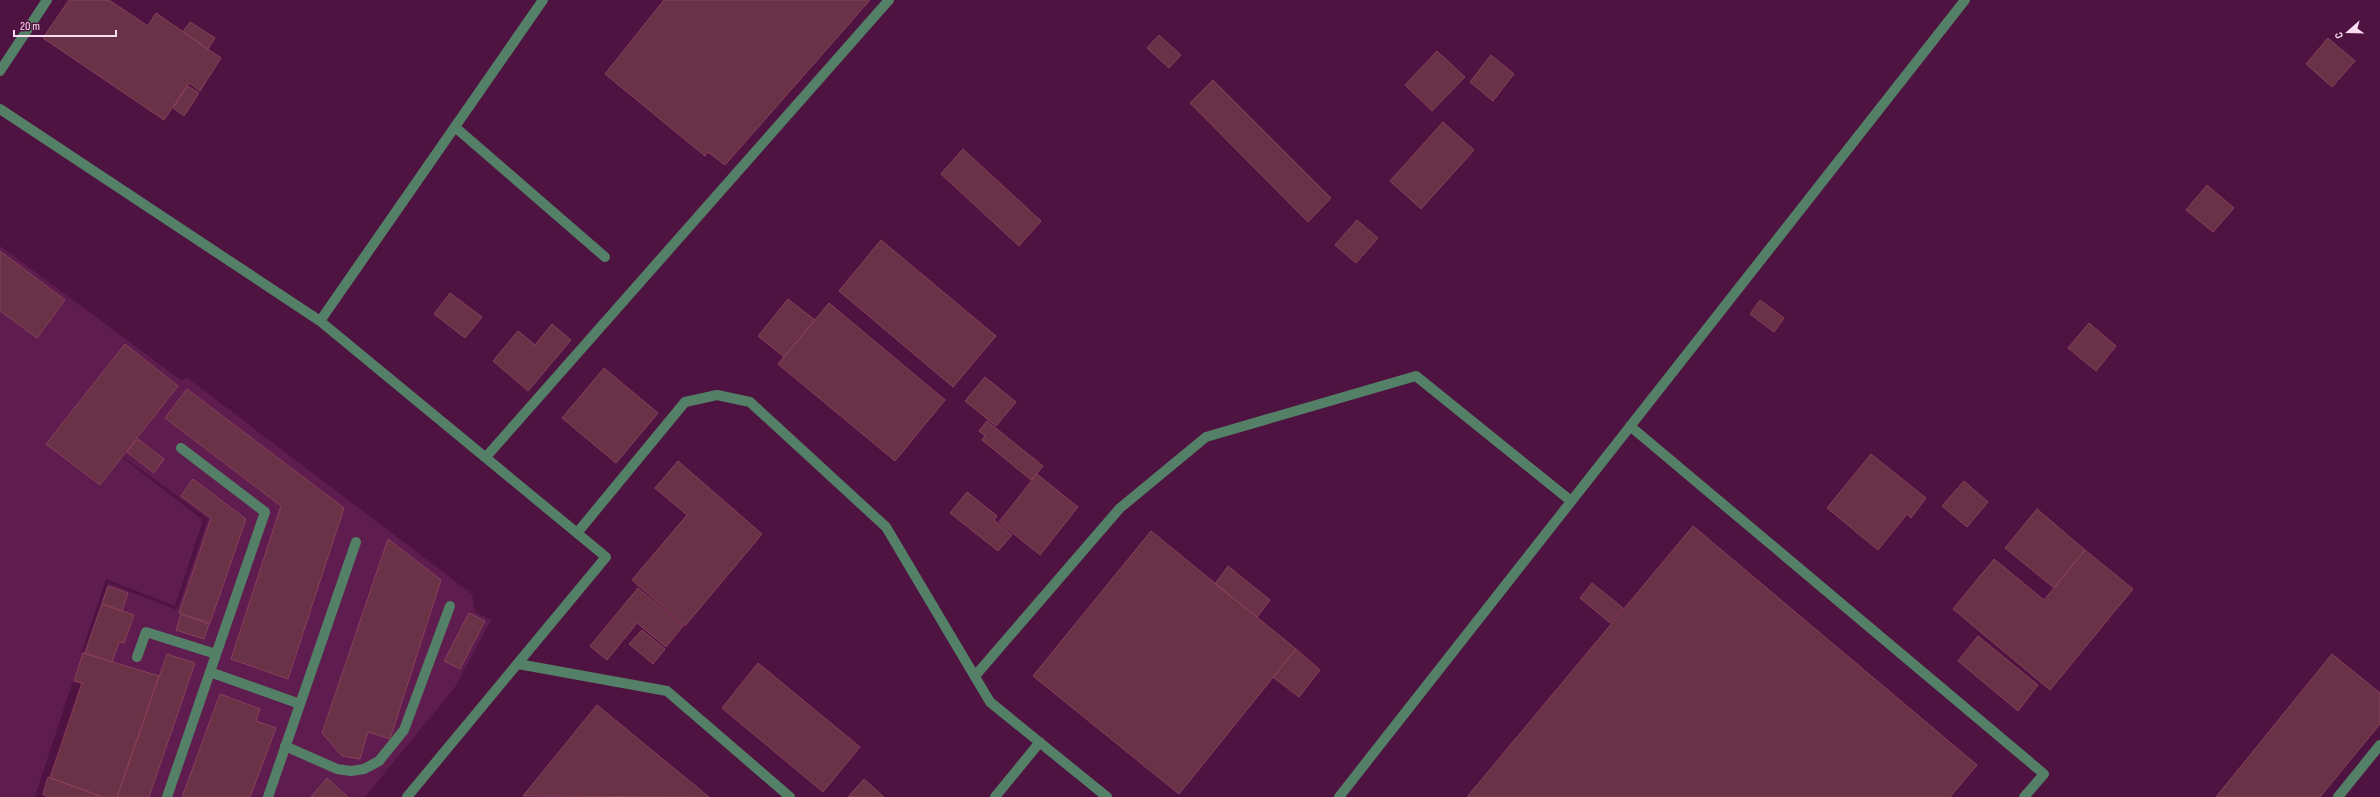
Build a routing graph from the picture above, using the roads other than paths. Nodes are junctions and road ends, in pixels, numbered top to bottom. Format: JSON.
{"nodes":[{"id":1,"x":48,"y":0,"type":"edge"},
{"id":2,"x":543,"y":0,"type":"edge"},
{"id":3,"x":889,"y":0,"type":"edge"},
{"id":4,"x":1965,"y":0,"type":"edge"},
{"id":5,"x":0,"y":71,"type":"edge"},
{"id":6,"x":0,"y":110,"type":"edge"},
{"id":7,"x":455,"y":127,"type":"junction"},
{"id":8,"x":605,"y":257,"type":"dead end"},
{"id":9,"x":320,"y":321,"type":"junction"},
{"id":10,"x":1630,"y":426,"type":"junction"},
{"id":11,"x":181,"y":448,"type":"dead end"},
{"id":12,"x":486,"y":457,"type":"junction"},
{"id":13,"x":1571,"y":501,"type":"junction"},
{"id":14,"x":577,"y":533,"type":"junction"},
{"id":15,"x":356,"y":542,"type":"dead end"},
{"id":16,"x":450,"y":606,"type":"dead end"},
{"id":17,"x":216,"y":654,"type":"junction"},
{"id":18,"x":137,"y":657,"type":"dead end"},
{"id":19,"x":518,"y":664,"type":"junction"},
{"id":20,"x":210,"y":672,"type":"junction"},
{"id":21,"x":975,"y":676,"type":"junction"},
{"id":22,"x":300,"y":704,"type":"junction"},
{"id":23,"x":1040,"y":742,"type":"junction"},
{"id":24,"x":2380,"y":745,"type":"edge"},
{"id":25,"x":285,"y":746,"type":"junction"},
{"id":26,"x":167,"y":797,"type":"edge"},
{"id":27,"x":268,"y":797,"type":"edge"},
{"id":28,"x":407,"y":797,"type":"edge"},
{"id":29,"x":790,"y":797,"type":"edge"},
{"id":30,"x":995,"y":797,"type":"edge"},
{"id":31,"x":1107,"y":797,"type":"edge"},
{"id":32,"x":1339,"y":797,"type":"edge"},
{"id":33,"x":2024,"y":797,"type":"edge"},
{"id":34,"x":2338,"y":797,"type":"edge"}],
"edges":[{"from":1,"to":5,"type":"street"},
{"from":2,"to":7,"type":"street"},
{"from":3,"to":12,"type":"street"},
{"from":4,"to":10,"type":"street"},
{"from":6,"to":9,"type":"street"},
{"from":7,"to":8,"type":"street"},
{"from":7,"to":9,"type":"street"},
{"from":9,"to":12,"type":"street"},
{"from":10,"to":13,"type":"street"},
{"from":10,"to":33,"type":"street"},
{"from":11,"to":17,"type":"street"},
{"from":12,"to":14,"type":"street"},
{"from":13,"to":21,"type":"street"},
{"from":13,"to":32,"type":"street"},
{"from":14,"to":19,"type":"street"},
{"from":14,"to":21,"type":"street"},
{"from":15,"to":22,"type":"street"},
{"from":16,"to":25,"type":"street"},
{"from":17,"to":18,"type":"street"},
{"from":17,"to":20,"type":"street"},
{"from":19,"to":28,"type":"street"},
{"from":19,"to":29,"type":"street"},
{"from":20,"to":22,"type":"street"},
{"from":20,"to":26,"type":"street"},
{"from":21,"to":23,"type":"street"},
{"from":22,"to":25,"type":"street"},
{"from":23,"to":30,"type":"street"},
{"from":23,"to":31,"type":"street"},
{"from":24,"to":34,"type":"street"},
{"from":25,"to":27,"type":"street"}]}
